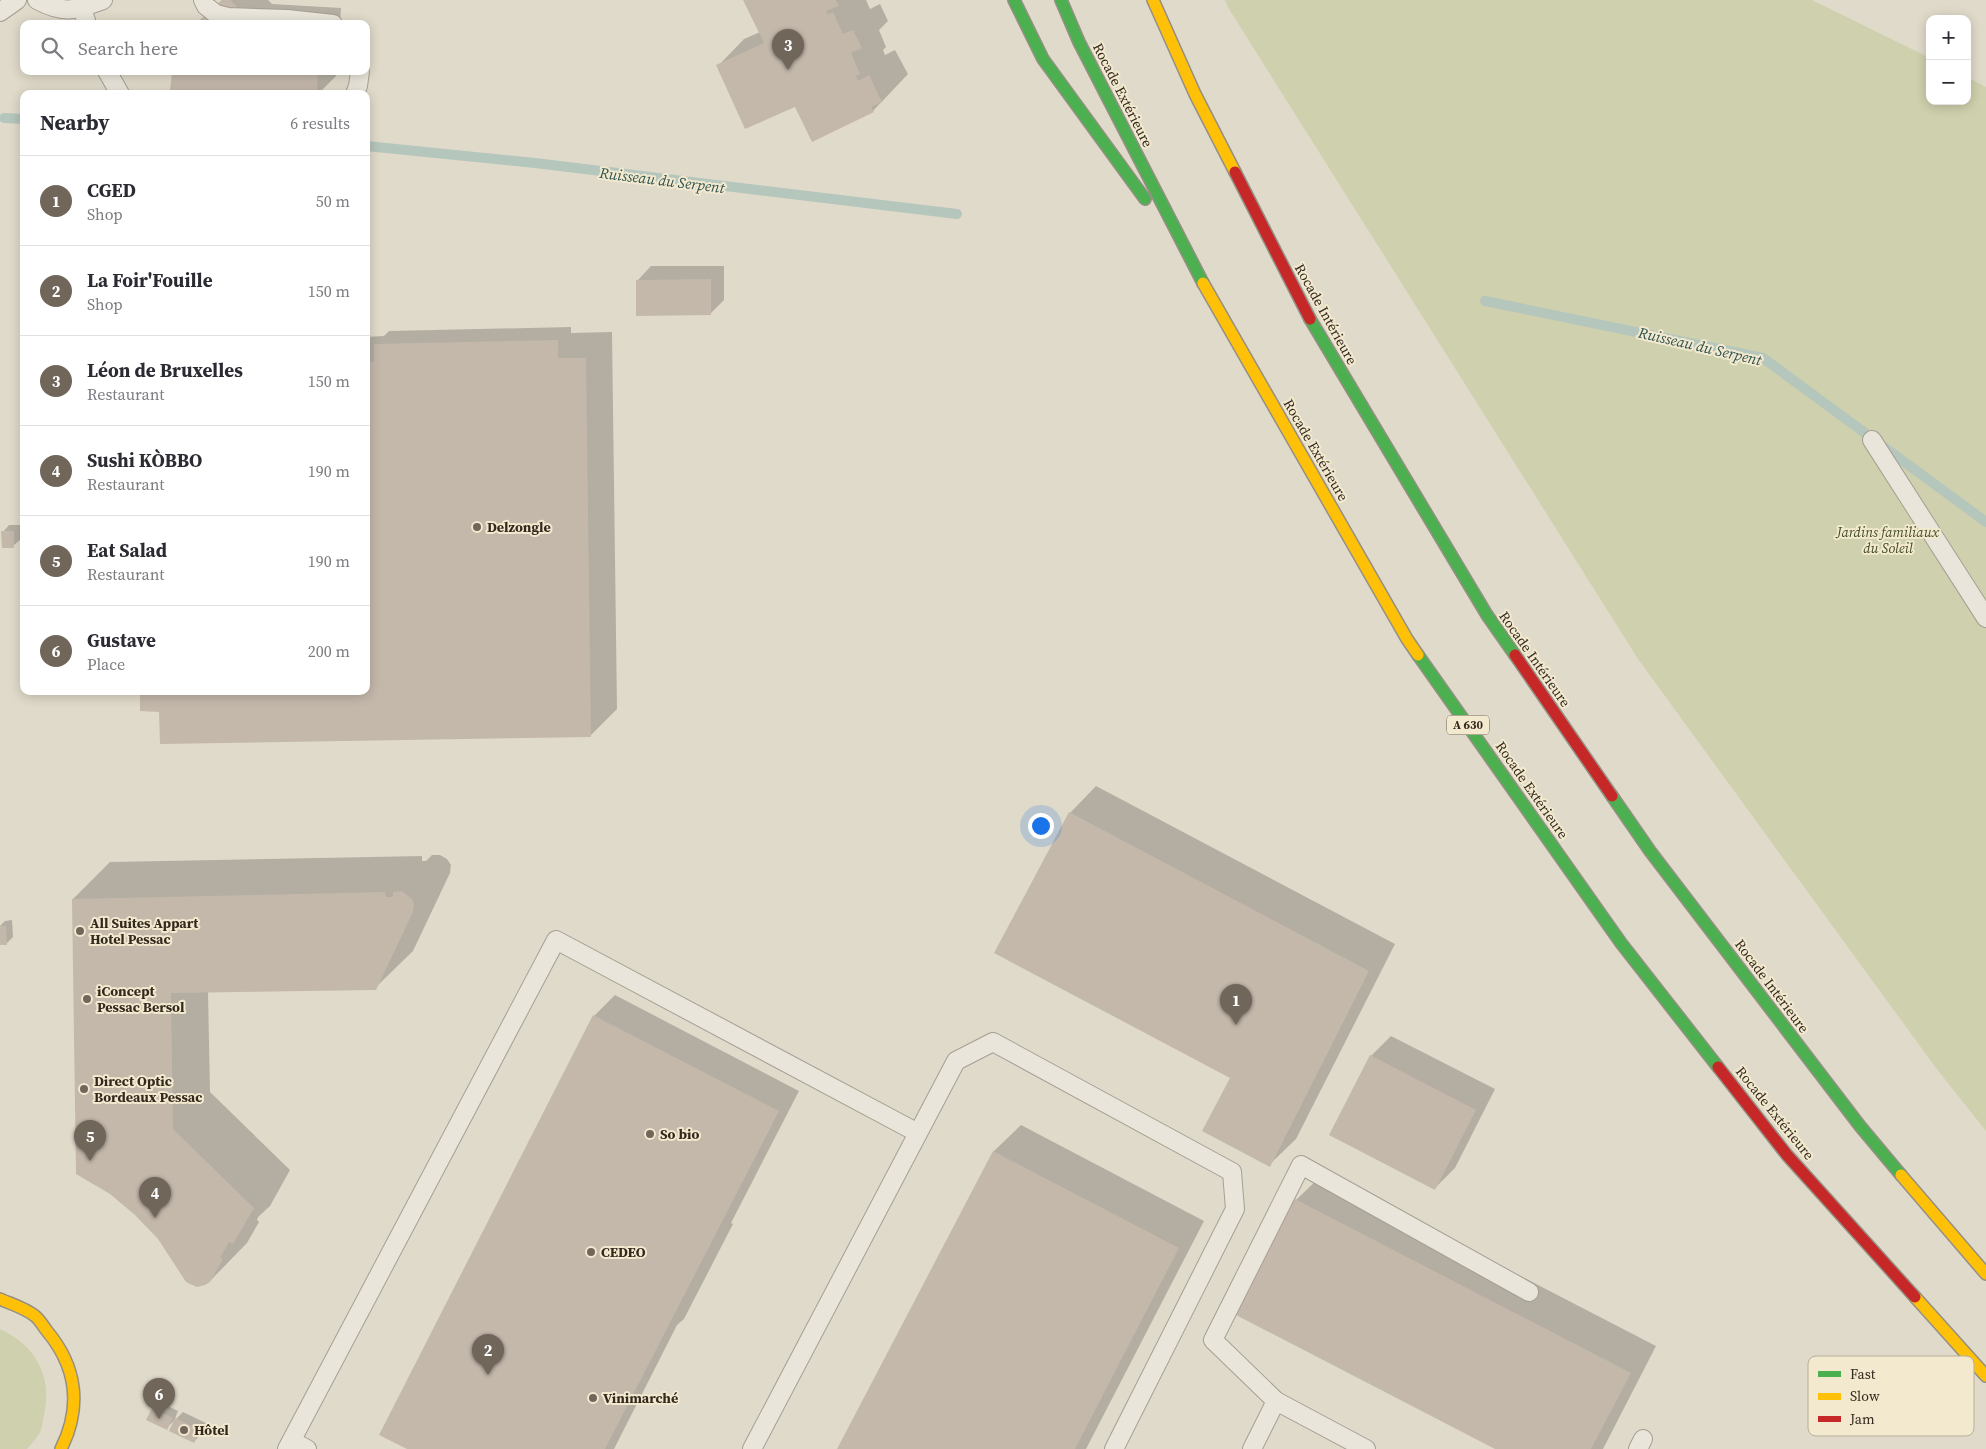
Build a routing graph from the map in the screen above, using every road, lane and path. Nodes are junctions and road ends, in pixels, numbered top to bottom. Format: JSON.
{"nodes":[{"id":1,"x":17,"y":0,"type":"edge"},
{"id":2,"x":37,"y":0,"type":"edge"},
{"id":3,"x":103,"y":0,"type":"edge"},
{"id":4,"x":203,"y":0,"type":"edge"},
{"id":5,"x":1014,"y":0,"type":"edge"},
{"id":6,"x":1061,"y":0,"type":"edge"},
{"id":7,"x":1153,"y":0,"type":"edge"},
{"id":8,"x":0,"y":12,"type":"edge"},
{"id":9,"x":84,"y":16,"type":"edge"},
{"id":10,"x":296,"y":20,"type":"edge"},
{"id":11,"x":109,"y":75,"type":"edge"},
{"id":12,"x":359,"y":75,"type":"edge"},
{"id":13,"x":118,"y":90,"type":"edge"},
{"id":14,"x":356,"y":90,"type":"edge"},
{"id":15,"x":1196,"y":270,"type":"junction"},
{"id":16,"x":1872,"y":440,"type":"dead end"},
{"id":17,"x":1986,"y":618,"type":"edge"},
{"id":18,"x":918,"y":1133,"type":"junction"},
{"id":19,"x":1986,"y":1274,"type":"edge"},
{"id":20,"x":1529,"y":1292,"type":"dead end"},
{"id":21,"x":0,"y":1299,"type":"edge"},
{"id":22,"x":1968,"y":1356,"type":"edge"},
{"id":23,"x":1974,"y":1363,"type":"edge"},
{"id":24,"x":1986,"y":1376,"type":"edge"},
{"id":25,"x":1276,"y":1401,"type":"junction"},
{"id":26,"x":66,"y":1445,"type":"edge"},
{"id":27,"x":295,"y":1446,"type":"edge"},
{"id":28,"x":752,"y":1449,"type":"edge"},
{"id":29,"x":1114,"y":1449,"type":"edge"},
{"id":30,"x":1252,"y":1449,"type":"edge"},
{"id":31,"x":1366,"y":1449,"type":"edge"}],
"edges":[{"from":1,"to":8,"type":"lane"},
{"from":2,"to":9,"type":"lane"},
{"from":3,"to":9,"type":"lane"},
{"from":4,"to":10,"type":"lane"},
{"from":5,"to":15,"type":"main road"},
{"from":6,"to":15,"type":"main road","name":"Rocade Extérieure","number":"A 630"},
{"from":7,"to":19,"type":"main road","name":"Rocade Intérieure"},
{"from":11,"to":13,"type":"lane"},
{"from":12,"to":14,"type":"lane"},
{"from":15,"to":22,"type":"main road","name":"Rocade Extérieure","number":"A 630"},
{"from":16,"to":17,"type":"lane"},
{"from":18,"to":27,"type":"lane"},
{"from":18,"to":28,"type":"lane"},
{"from":18,"to":29,"type":"lane"},
{"from":20,"to":25,"type":"lane"},
{"from":21,"to":26,"type":"main road"},
{"from":23,"to":24,"type":"main road","name":"Rocade Extérieure","number":"A 630"},
{"from":25,"to":30,"type":"lane"},
{"from":25,"to":31,"type":"lane"}]}
